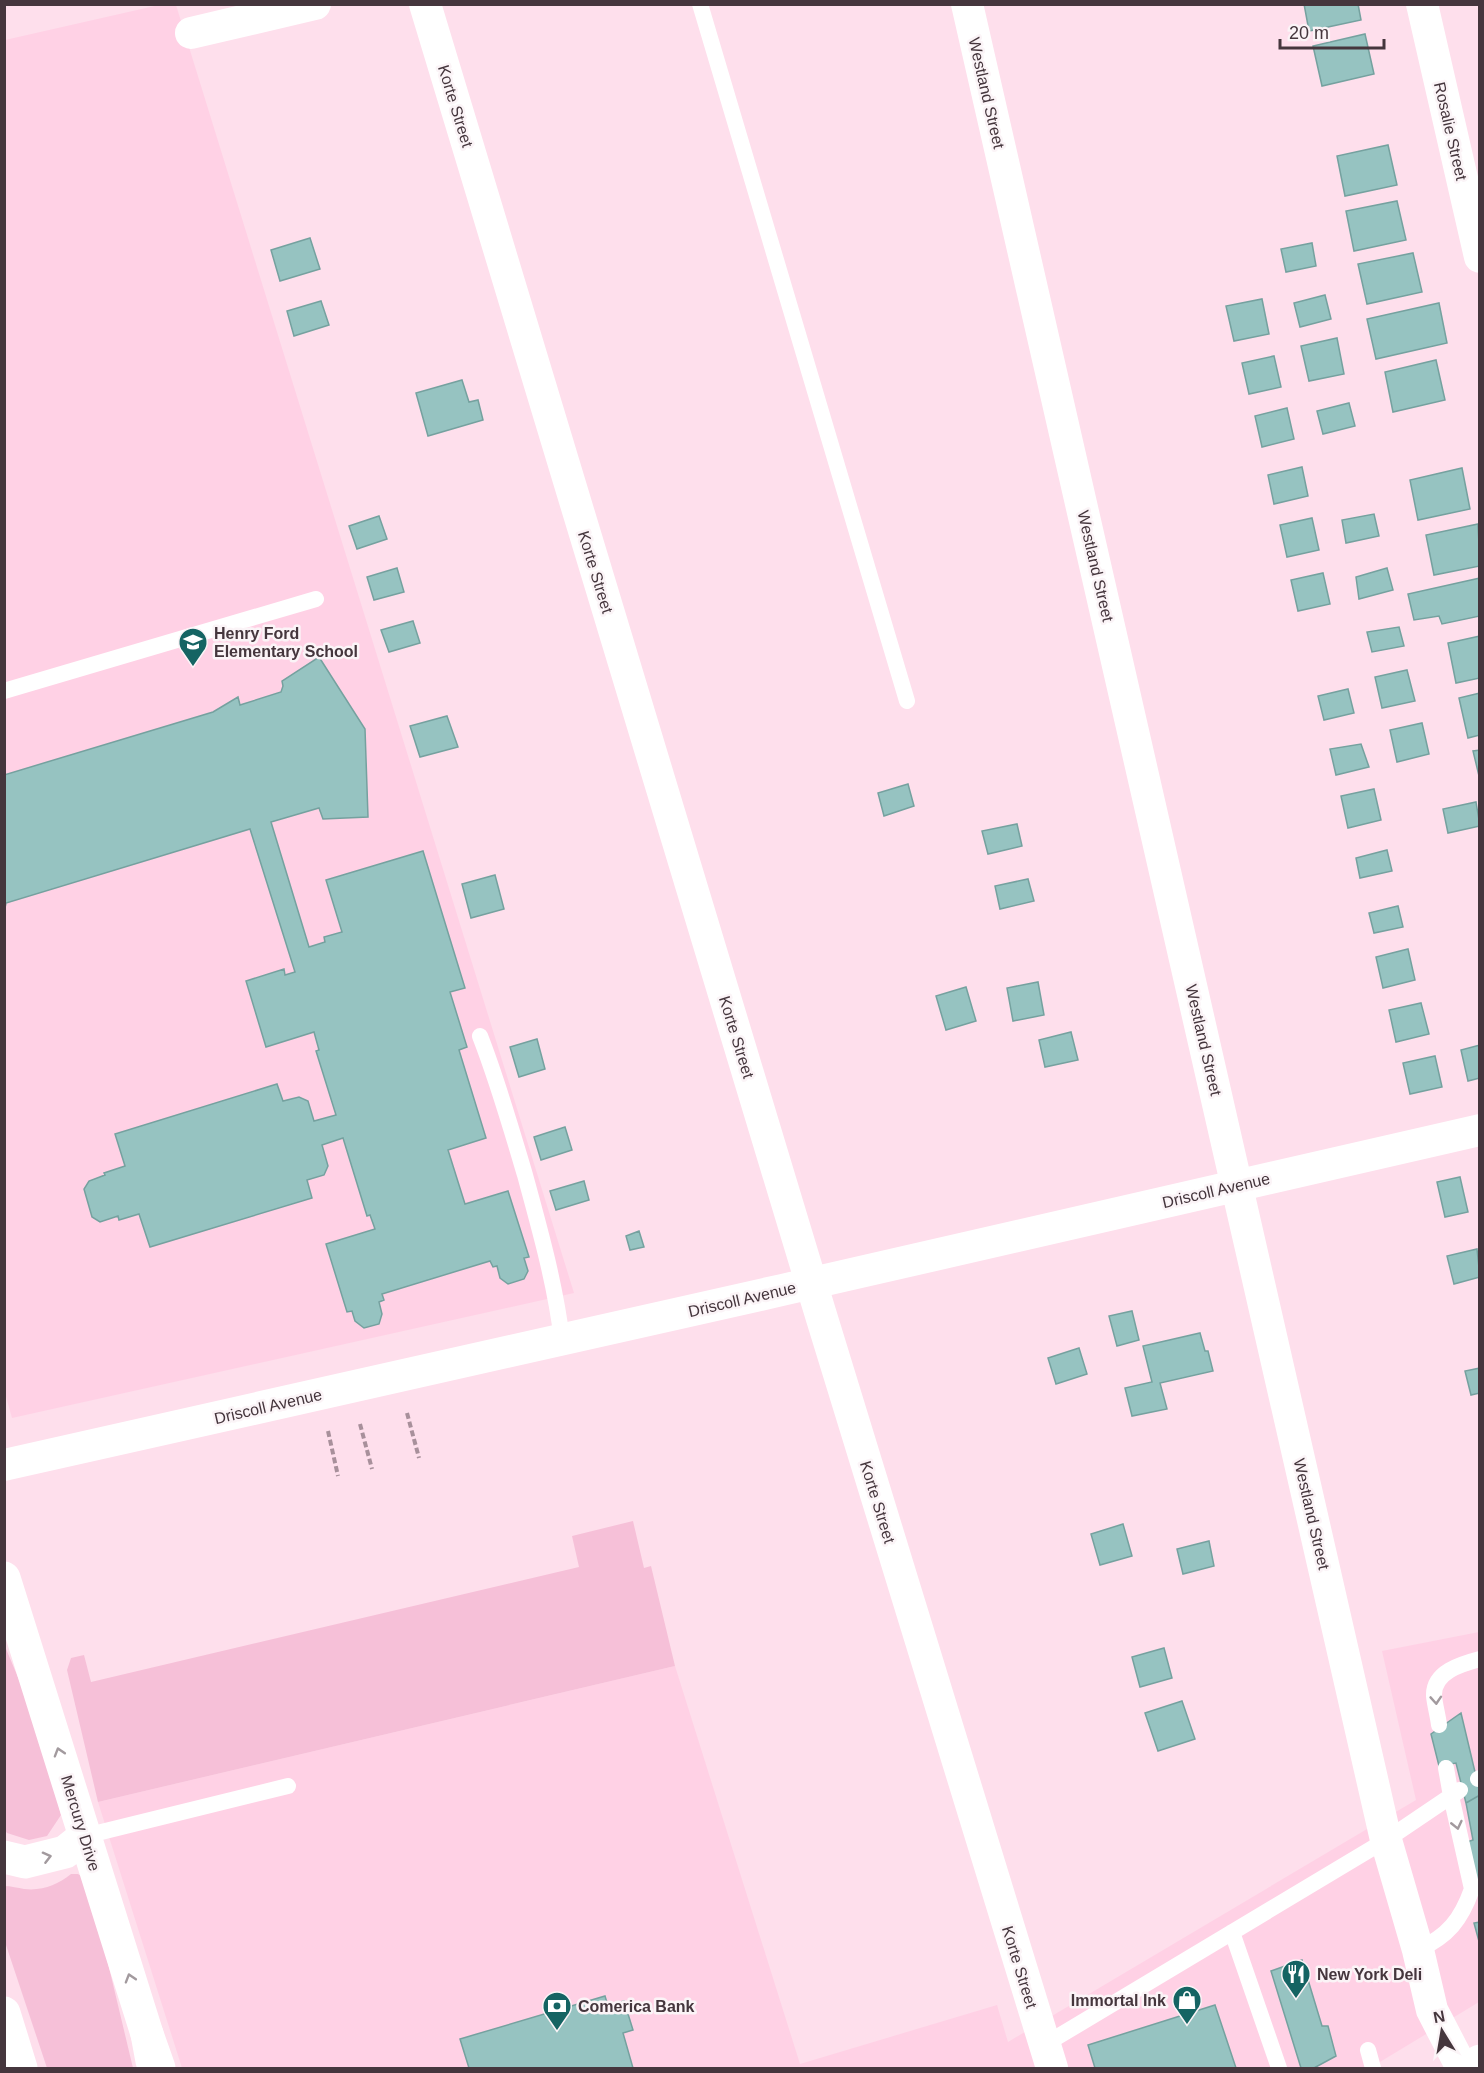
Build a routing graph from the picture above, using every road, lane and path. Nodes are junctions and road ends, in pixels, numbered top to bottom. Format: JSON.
{"nodes":[{"id":1,"x":315,"y":4,"type":"edge"},
{"id":2,"x":425,"y":4,"type":"edge"},
{"id":3,"x":700,"y":4,"type":"edge"},
{"id":4,"x":967,"y":4,"type":"edge"},
{"id":5,"x":1422,"y":4,"type":"edge"},
{"id":6,"x":191,"y":33,"type":"dead end"},
{"id":7,"x":1479,"y":257,"type":"edge"},
{"id":8,"x":316,"y":599,"type":"dead end"},
{"id":9,"x":4,"y":691,"type":"edge"},
{"id":10,"x":907,"y":701,"type":"dead end"},
{"id":11,"x":480,"y":1036,"type":"dead end"},
{"id":12,"x":1479,"y":1130,"type":"edge"},
{"id":13,"x":1237,"y":1185,"type":"junction"},
{"id":14,"x":812,"y":1283,"type":"junction"},
{"id":15,"x":562,"y":1340,"type":"junction"},
{"id":16,"x":407,"y":1413,"type":"dead end"},
{"id":17,"x":360,"y":1424,"type":"dead end"},
{"id":18,"x":328,"y":1431,"type":"dead end"},
{"id":19,"x":420,"y":1458,"type":"dead end"},
{"id":20,"x":4,"y":1465,"type":"edge"},
{"id":21,"x":372,"y":1469,"type":"dead end"},
{"id":22,"x":338,"y":1476,"type":"dead end"},
{"id":23,"x":4,"y":1578,"type":"edge"},
{"id":24,"x":1479,"y":1659,"type":"edge"},
{"id":25,"x":1439,"y":1725,"type":"dead end"},
{"id":26,"x":1446,"y":1768,"type":"dead end"},
{"id":27,"x":288,"y":1786,"type":"dead end"},
{"id":28,"x":1455,"y":1793,"type":"junction"},
{"id":29,"x":86,"y":1836,"type":"junction"},
{"id":30,"x":1386,"y":1840,"type":"junction"},
{"id":31,"x":4,"y":1857,"type":"edge"},
{"id":32,"x":1232,"y":1932,"type":"junction"},
{"id":33,"x":1418,"y":1950,"type":"junction"},
{"id":34,"x":4,"y":2013,"type":"edge"},
{"id":35,"x":147,"y":2034,"type":"junction"},
{"id":36,"x":1368,"y":2050,"type":"dead end"},
{"id":37,"x":1048,"y":2057,"type":"edge"},
{"id":38,"x":1479,"y":2061,"type":"edge"},
{"id":39,"x":21,"y":2068,"type":"edge"},
{"id":40,"x":153,"y":2068,"type":"edge"},
{"id":41,"x":159,"y":2068,"type":"edge"},
{"id":42,"x":1279,"y":2068,"type":"edge"},
{"id":43,"x":1373,"y":2068,"type":"edge"},
{"id":44,"x":1462,"y":2068,"type":"edge"},
{"id":45,"x":1468,"y":2068,"type":"edge"}],
"edges":[{"from":1,"to":6,"type":"street"},
{"from":2,"to":14,"type":"street","name":"Korte Street"},
{"from":3,"to":10,"type":"lane"},
{"from":4,"to":13,"type":"street","name":"Westland Street"},
{"from":5,"to":7,"type":"street","name":"Rosalie Street"},
{"from":8,"to":9,"type":"lane"},
{"from":11,"to":15,"type":"lane"},
{"from":12,"to":13,"type":"street","name":"Driscoll Avenue"},
{"from":13,"to":14,"type":"street","name":"Driscoll Avenue"},
{"from":13,"to":30,"type":"street","name":"Westland Street"},
{"from":14,"to":15,"type":"street","name":"Driscoll Avenue"},
{"from":14,"to":37,"type":"street","name":"Korte Street"},
{"from":15,"to":20,"type":"street","name":"Driscoll Avenue"},
{"from":16,"to":19,"type":"path"},
{"from":17,"to":21,"type":"path"},
{"from":18,"to":22,"type":"path"},
{"from":29,"to":23,"type":"street","name":"Mercury Drive","one_way":true},
{"from":24,"to":25,"type":"lane","one_way":true},
{"from":26,"to":28,"type":"lane"},
{"from":27,"to":29,"type":"lane"},
{"from":28,"to":30,"type":"lane"},
{"from":28,"to":33,"type":"lane","one_way":true},
{"from":31,"to":29,"type":"street","one_way":true},
{"from":35,"to":29,"type":"street","name":"Mercury Drive","one_way":true},
{"from":30,"to":32,"type":"lane"},
{"from":30,"to":33,"type":"street","name":"Westland Street"},
{"from":32,"to":37,"type":"lane"},
{"from":32,"to":42,"type":"lane"},
{"from":33,"to":44,"type":"street","name":"Westland Street"},
{"from":34,"to":39,"type":"street"},
{"from":35,"to":40,"type":"street","name":"Mercury Drive"},
{"from":35,"to":41,"type":"street"},
{"from":36,"to":43,"type":"lane"},
{"from":38,"to":45,"type":"street"}]}
